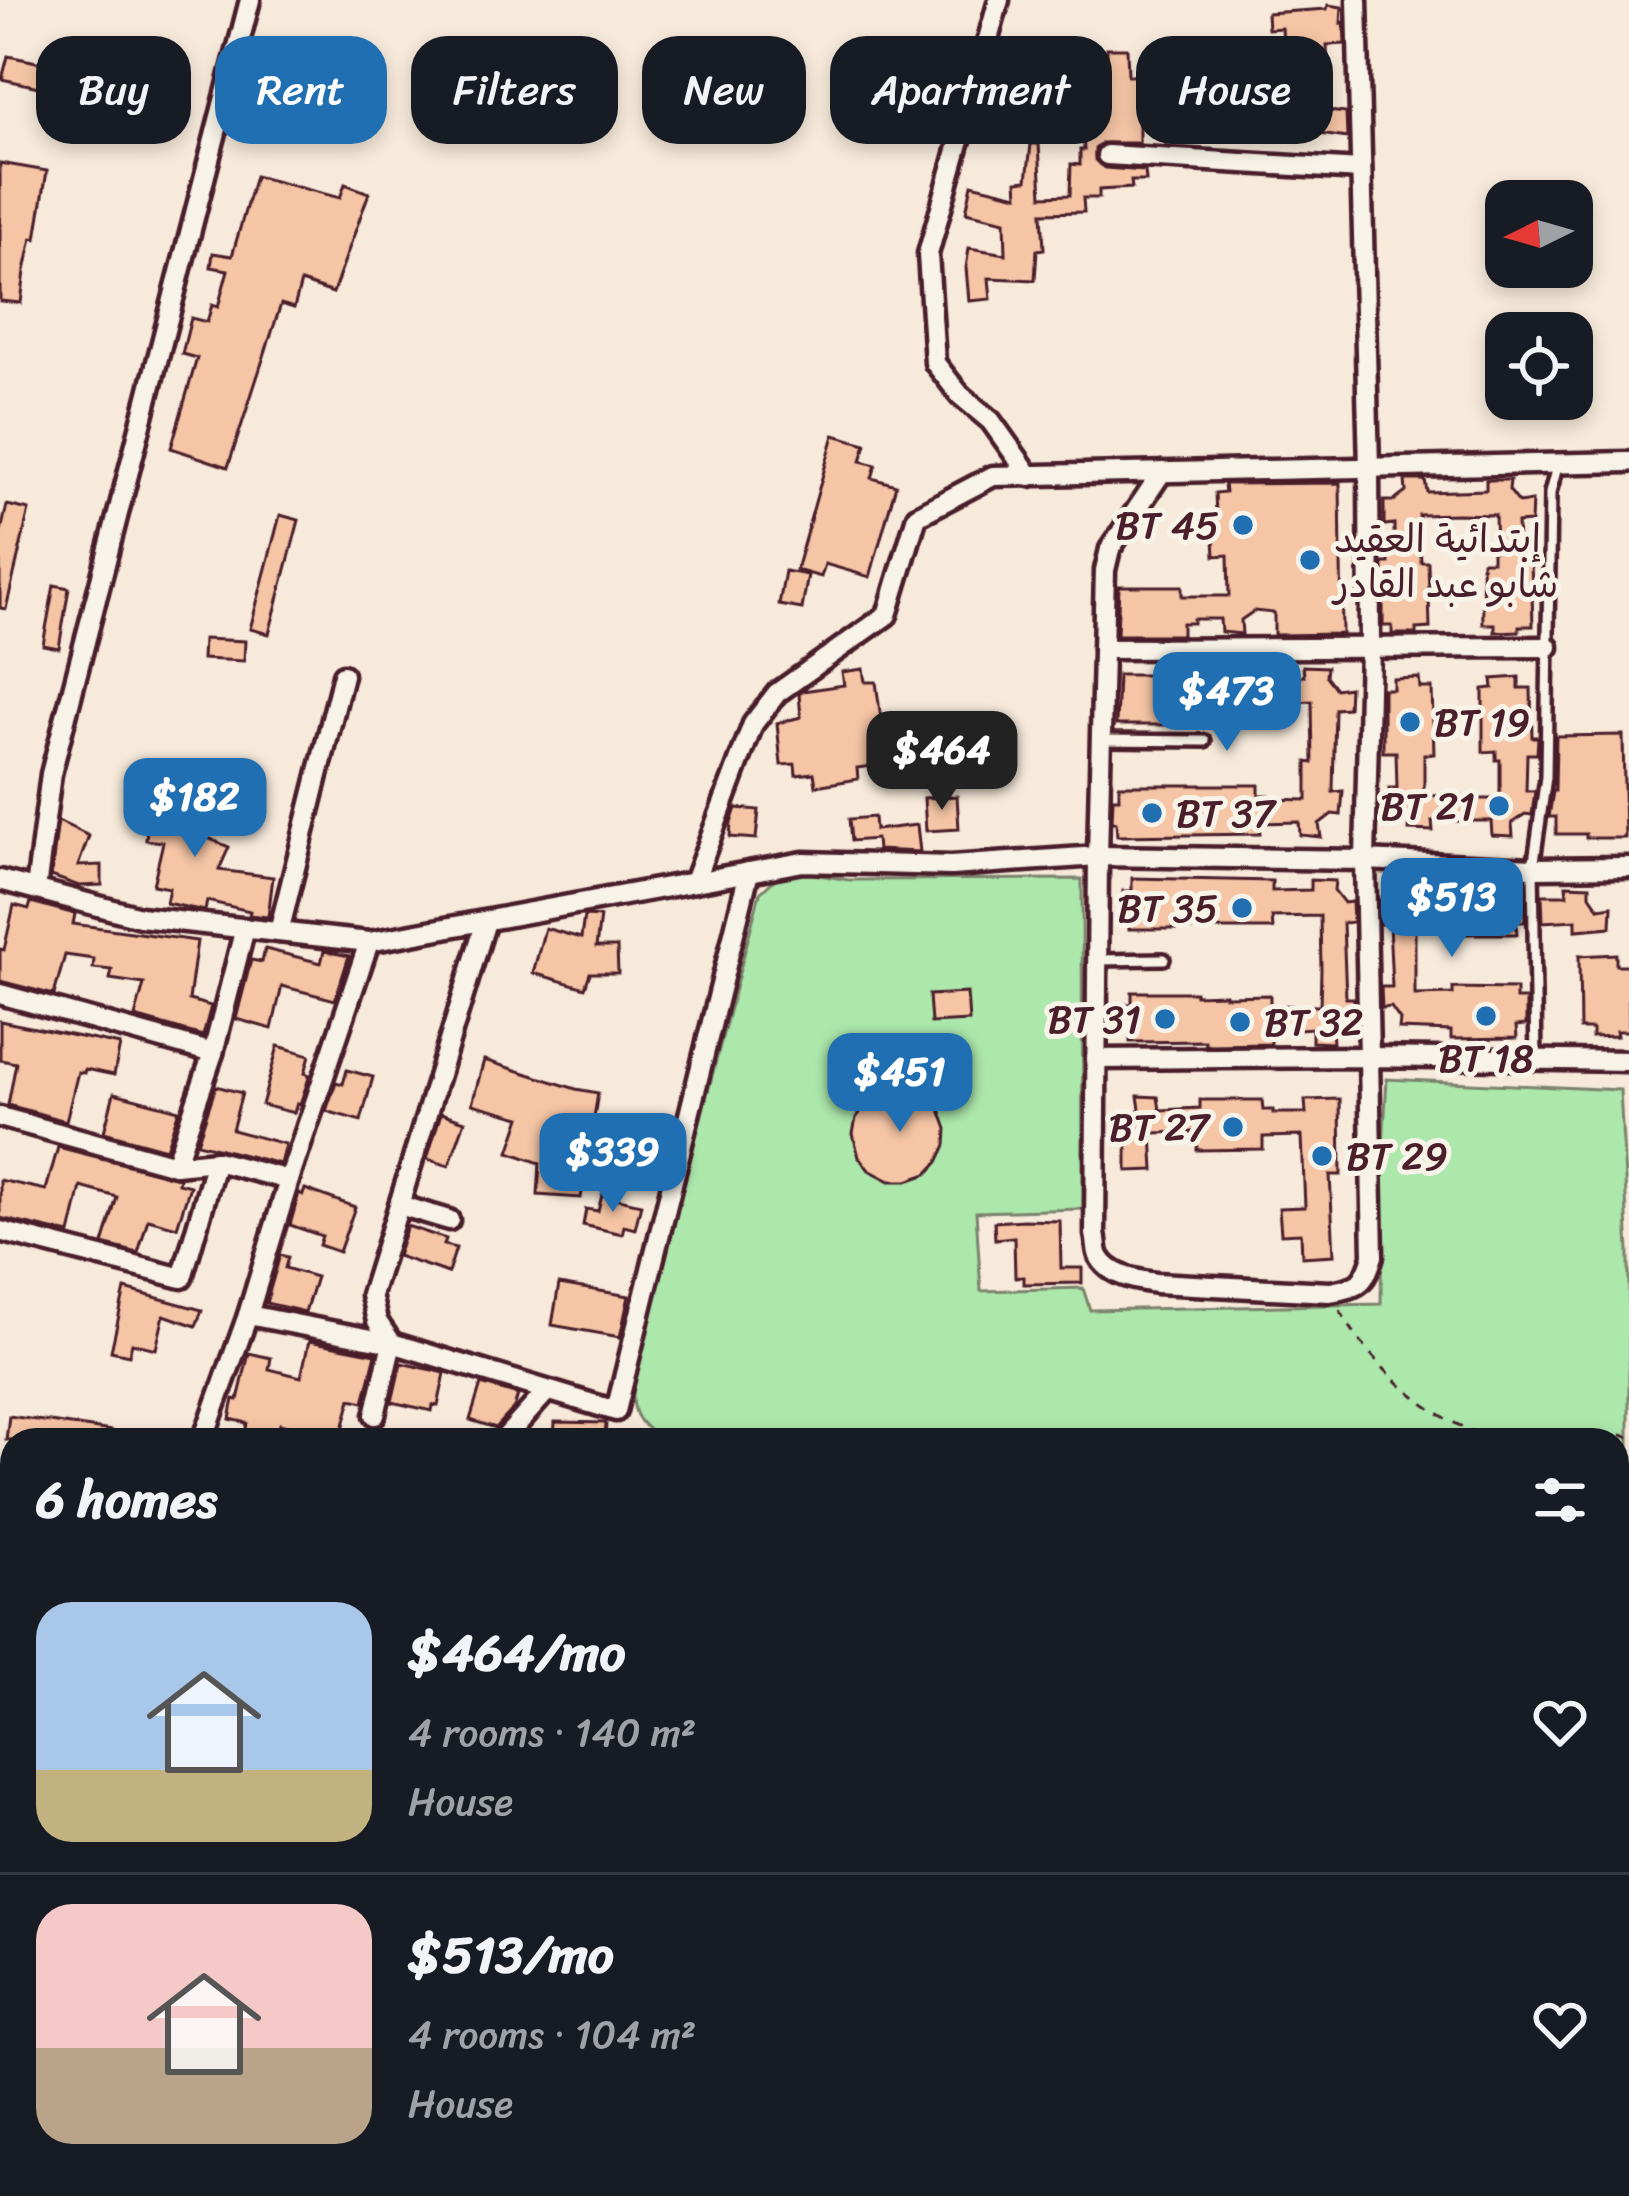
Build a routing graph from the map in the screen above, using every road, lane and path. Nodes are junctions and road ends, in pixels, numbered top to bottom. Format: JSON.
{"nodes":[{"id":1,"x":250,"y":0,"type":"edge"},
{"id":2,"x":999,"y":0,"type":"edge"},
{"id":3,"x":1357,"y":0,"type":"edge"},
{"id":4,"x":1107,"y":155,"type":"dead end"},
{"id":5,"x":1361,"y":170,"type":"junction"},
{"id":6,"x":1629,"y":462,"type":"edge"},
{"id":7,"x":1558,"y":463,"type":"junction"},
{"id":8,"x":1370,"y":468,"type":"junction"},
{"id":9,"x":1162,"y":472,"type":"junction"},
{"id":10,"x":1030,"y":476,"type":"junction"},
{"id":11,"x":1370,"y":647,"type":"junction"},
{"id":12,"x":1548,"y":647,"type":"junction"},
{"id":13,"x":1103,"y":649,"type":"junction"},
{"id":14,"x":343,"y":674,"type":"dead end"},
{"id":15,"x":1100,"y":740,"type":"junction"},
{"id":16,"x":1205,"y":741,"type":"dead end"},
{"id":17,"x":1098,"y":856,"type":"junction"},
{"id":18,"x":1365,"y":860,"type":"junction"},
{"id":19,"x":1629,"y":867,"type":"edge"},
{"id":20,"x":1533,"y":868,"type":"junction"},
{"id":21,"x":749,"y":872,"type":"junction"},
{"id":22,"x":0,"y":880,"type":"edge"},
{"id":23,"x":694,"y":882,"type":"junction"},
{"id":24,"x":36,"y":890,"type":"junction"},
{"id":25,"x":486,"y":921,"type":"junction"},
{"id":26,"x":245,"y":928,"type":"junction"},
{"id":27,"x":279,"y":932,"type":"junction"},
{"id":28,"x":370,"y":942,"type":"junction"},
{"id":29,"x":1163,"y":959,"type":"dead end"},
{"id":30,"x":1097,"y":960,"type":"junction"},
{"id":31,"x":0,"y":994,"type":"edge"},
{"id":32,"x":213,"y":1053,"type":"junction"},
{"id":33,"x":1368,"y":1058,"type":"junction"},
{"id":34,"x":1096,"y":1059,"type":"junction"},
{"id":35,"x":1536,"y":1061,"type":"junction"},
{"id":36,"x":1629,"y":1061,"type":"edge"},
{"id":37,"x":0,"y":1117,"type":"edge"},
{"id":38,"x":216,"y":1161,"type":"junction"},
{"id":39,"x":175,"y":1165,"type":"junction"},
{"id":40,"x":289,"y":1180,"type":"junction"},
{"id":41,"x":399,"y":1205,"type":"junction"},
{"id":42,"x":449,"y":1220,"type":"dead end"},
{"id":43,"x":0,"y":1231,"type":"edge"},
{"id":44,"x":1330,"y":1292,"type":"junction"},
{"id":45,"x":248,"y":1316,"type":"junction"},
{"id":46,"x":392,"y":1343,"type":"junction"},
{"id":47,"x":547,"y":1391,"type":"junction"},
{"id":48,"x":375,"y":1414,"type":"dead end"},
{"id":49,"x":206,"y":1428,"type":"edge"},
{"id":50,"x":513,"y":1428,"type":"edge"},
{"id":51,"x":1470,"y":1428,"type":"edge"}],
"edges":[{"from":1,"to":24,"type":"street"},
{"from":2,"to":10,"type":"street"},
{"from":3,"to":5,"type":"street"},
{"from":4,"to":5,"type":"street"},
{"from":5,"to":8,"type":"street"},
{"from":6,"to":7,"type":"street"},
{"from":7,"to":8,"type":"street"},
{"from":7,"to":12,"type":"lane"},
{"from":8,"to":9,"type":"street"},
{"from":8,"to":11,"type":"street"},
{"from":9,"to":10,"type":"street"},
{"from":9,"to":13,"type":"street"},
{"from":10,"to":23,"type":"street"},
{"from":11,"to":12,"type":"street"},
{"from":11,"to":13,"type":"street"},
{"from":11,"to":18,"type":"street"},
{"from":12,"to":20,"type":"lane"},
{"from":13,"to":15,"type":"street"},
{"from":14,"to":27,"type":"street"},
{"from":15,"to":16,"type":"lane"},
{"from":15,"to":17,"type":"street"},
{"from":17,"to":18,"type":"street"},
{"from":17,"to":21,"type":"street"},
{"from":17,"to":30,"type":"street"},
{"from":18,"to":20,"type":"street"},
{"from":18,"to":33,"type":"street"},
{"from":19,"to":20,"type":"street"},
{"from":20,"to":35,"type":"lane"},
{"from":21,"to":23,"type":"street"},
{"from":21,"to":47,"type":"street"},
{"from":22,"to":24,"type":"street"},
{"from":23,"to":25,"type":"street"},
{"from":24,"to":26,"type":"street"},
{"from":25,"to":28,"type":"street"},
{"from":25,"to":41,"type":"street"},
{"from":26,"to":27,"type":"street"},
{"from":26,"to":32,"type":"street"},
{"from":27,"to":28,"type":"street"},
{"from":28,"to":40,"type":"street"},
{"from":29,"to":30,"type":"lane"},
{"from":30,"to":34,"type":"street"},
{"from":31,"to":32,"type":"street"},
{"from":32,"to":39,"type":"street"},
{"from":33,"to":34,"type":"street"},
{"from":33,"to":35,"type":"street"},
{"from":33,"to":44,"type":"street"},
{"from":34,"to":44,"type":"street"},
{"from":35,"to":36,"type":"street"},
{"from":37,"to":39,"type":"street"},
{"from":38,"to":39,"type":"street"},
{"from":38,"to":40,"type":"street"},
{"from":38,"to":43,"type":"street"},
{"from":40,"to":45,"type":"street"},
{"from":41,"to":42,"type":"street"},
{"from":41,"to":46,"type":"street"},
{"from":44,"to":51,"type":"path"},
{"from":45,"to":46,"type":"street"},
{"from":45,"to":49,"type":"street"},
{"from":46,"to":47,"type":"street"},
{"from":46,"to":48,"type":"street"},
{"from":47,"to":50,"type":"street"}]}
